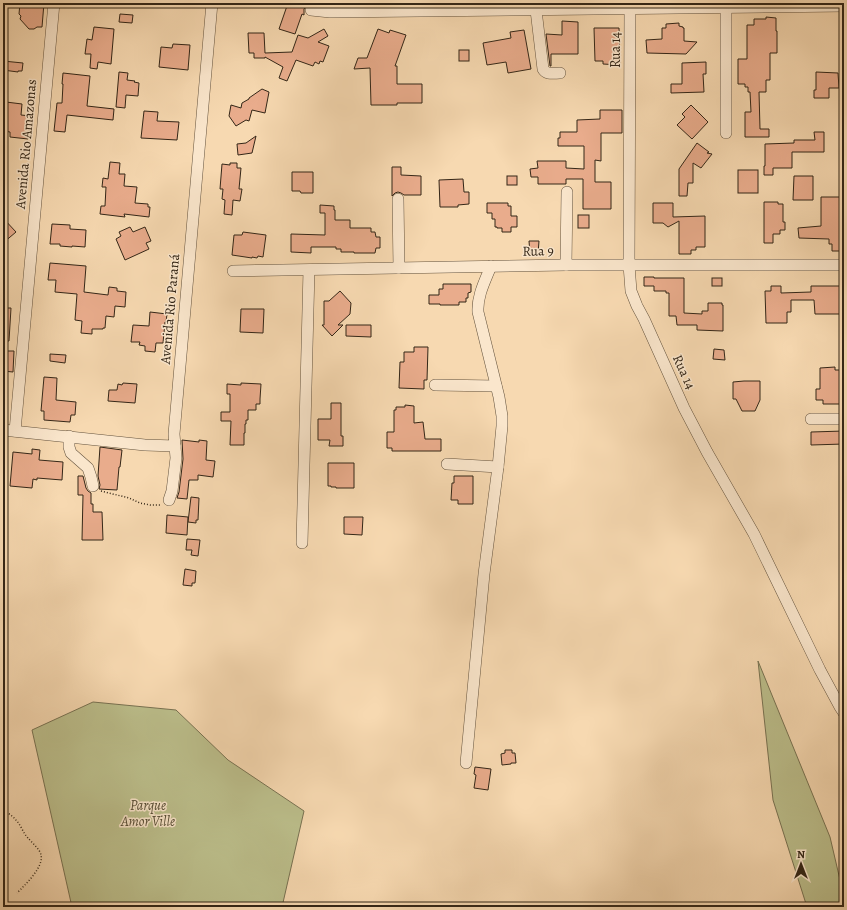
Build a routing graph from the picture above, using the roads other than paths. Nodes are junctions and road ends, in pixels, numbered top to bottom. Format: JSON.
{"nodes":[{"id":1,"x":54,"y":3,"type":"edge"},
{"id":2,"x":212,"y":3,"type":"edge"},
{"id":3,"x":694,"y":5,"type":"edge"},
{"id":4,"x":573,"y":6,"type":"edge"},
{"id":5,"x":844,"y":6,"type":"edge"},
{"id":6,"x":482,"y":7,"type":"edge"},
{"id":7,"x":726,"y":7,"type":"junction"},
{"id":8,"x":630,"y":8,"type":"junction"},
{"id":9,"x":311,"y":10,"type":"dead end"},
{"id":10,"x":536,"y":10,"type":"junction"},
{"id":11,"x":560,"y":73,"type":"dead end"},
{"id":12,"x":726,"y":133,"type":"dead end"},
{"id":13,"x":567,"y":192,"type":"dead end"},
{"id":14,"x":398,"y":199,"type":"dead end"},
{"id":15,"x":566,"y":265,"type":"junction"},
{"id":16,"x":629,"y":265,"type":"junction"},
{"id":17,"x":844,"y":265,"type":"edge"},
{"id":18,"x":491,"y":266,"type":"junction"},
{"id":19,"x":398,"y":268,"type":"junction"},
{"id":20,"x":309,"y":270,"type":"junction"},
{"id":21,"x":233,"y":271,"type":"dead end"},
{"id":22,"x":435,"y":385,"type":"dead end"},
{"id":23,"x":496,"y":386,"type":"junction"},
{"id":24,"x":811,"y":419,"type":"dead end"},
{"id":25,"x":844,"y":419,"type":"edge"},
{"id":26,"x":3,"y":430,"type":"edge"},
{"id":27,"x":15,"y":431,"type":"junction"},
{"id":28,"x":69,"y":436,"type":"junction"},
{"id":29,"x":175,"y":446,"type":"junction"},
{"id":30,"x":447,"y":464,"type":"dead end"},
{"id":31,"x":498,"y":467,"type":"junction"},
{"id":32,"x":93,"y":486,"type":"road end"},
{"id":33,"x":169,"y":500,"type":"road end"},
{"id":34,"x":302,"y":543,"type":"dead end"},
{"id":35,"x":844,"y":713,"type":"edge"},
{"id":36,"x":466,"y":763,"type":"dead end"}],
"edges":[{"from":1,"to":27,"type":"street","name":"Avenida Rio Amazonas"},
{"from":2,"to":29,"type":"street","name":"Avenida Rio Paraná"},
{"from":3,"to":7,"type":"street"},
{"from":3,"to":8,"type":"street"},
{"from":4,"to":8,"type":"street"},
{"from":4,"to":10,"type":"street"},
{"from":5,"to":7,"type":"street"},
{"from":6,"to":9,"type":"street"},
{"from":6,"to":10,"type":"street"},
{"from":7,"to":12,"type":"street"},
{"from":8,"to":16,"type":"street","name":"Rua 14"},
{"from":10,"to":11,"type":"street"},
{"from":13,"to":15,"type":"street"},
{"from":14,"to":19,"type":"street"},
{"from":15,"to":16,"type":"street","name":"Rua 9"},
{"from":15,"to":18,"type":"street","name":"Rua 9"},
{"from":16,"to":17,"type":"street","name":"Rua 9"},
{"from":16,"to":35,"type":"street","name":"Rua 14"},
{"from":18,"to":19,"type":"street","name":"Rua 9"},
{"from":18,"to":23,"type":"street"},
{"from":19,"to":20,"type":"street","name":"Rua 9"},
{"from":20,"to":21,"type":"street","name":"Rua 9"},
{"from":20,"to":34,"type":"street"},
{"from":22,"to":23,"type":"street"},
{"from":23,"to":31,"type":"street"},
{"from":24,"to":25,"type":"street"},
{"from":26,"to":27,"type":"street"},
{"from":27,"to":28,"type":"street"},
{"from":28,"to":29,"type":"street"},
{"from":28,"to":32,"type":"street"},
{"from":29,"to":33,"type":"street","name":"Avenida Rio Paraná"},
{"from":30,"to":31,"type":"street"},
{"from":31,"to":36,"type":"street"}]}
